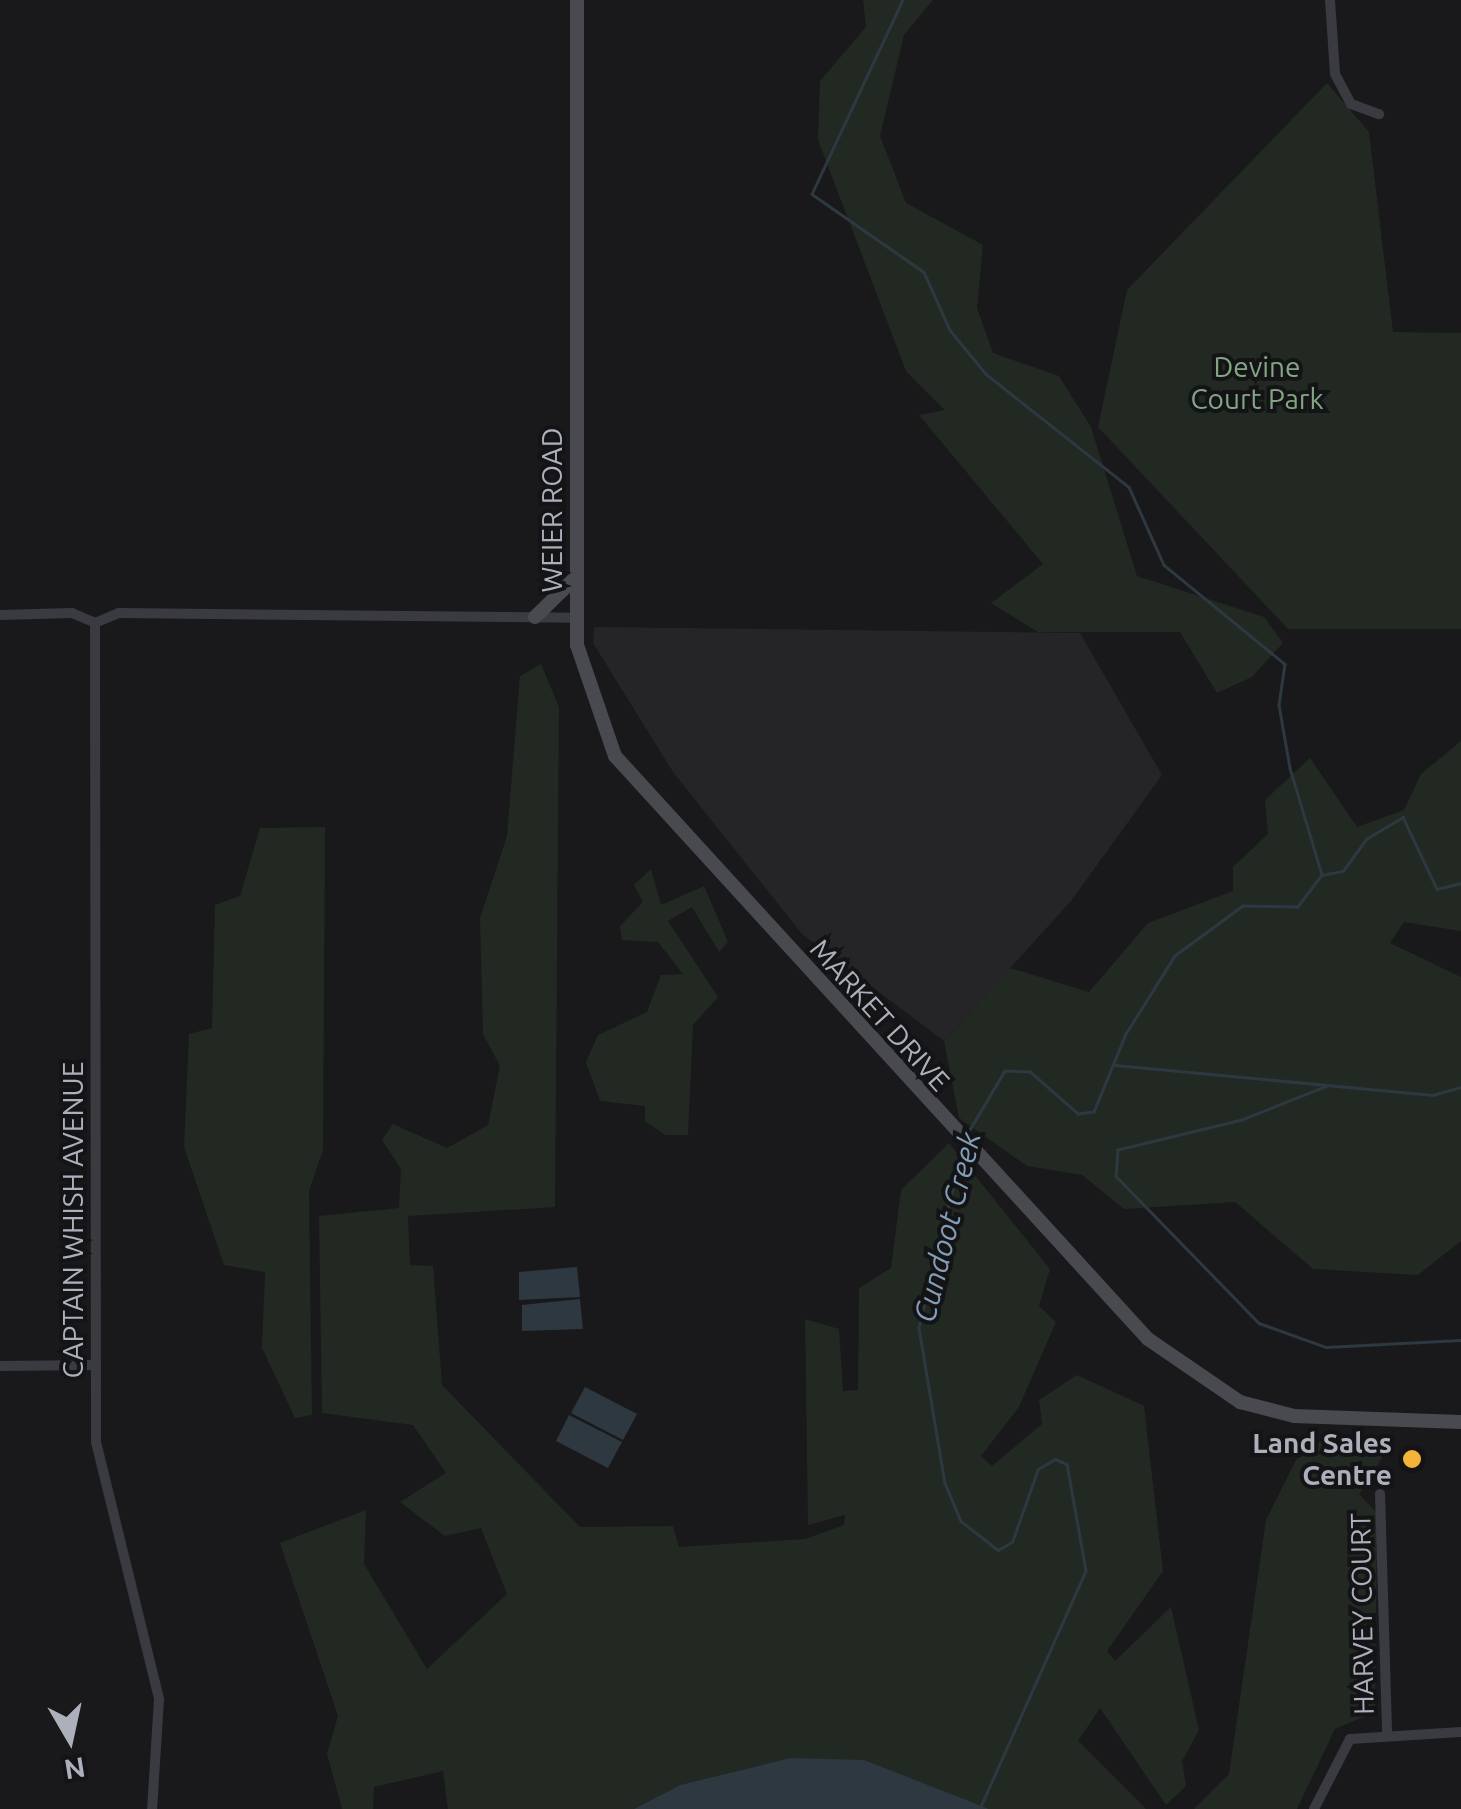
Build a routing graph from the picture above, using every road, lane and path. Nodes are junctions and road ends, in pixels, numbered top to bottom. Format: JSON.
{"nodes":[{"id":1,"x":577,"y":0,"type":"edge"},
{"id":2,"x":1330,"y":0,"type":"edge"},
{"id":3,"x":1379,"y":114,"type":"dead end"},
{"id":4,"x":577,"y":576,"type":"junction"},
{"id":5,"x":0,"y":615,"type":"edge"},
{"id":6,"x":535,"y":617,"type":"junction"},
{"id":7,"x":577,"y":618,"type":"junction"},
{"id":8,"x":95,"y":623,"type":"junction"},
{"id":9,"x":93,"y":1364,"type":"junction"},
{"id":10,"x":0,"y":1366,"type":"edge"},
{"id":11,"x":1461,"y":1422,"type":"edge"},
{"id":12,"x":1380,"y":1494,"type":"dead end"},
{"id":13,"x":1461,"y":1732,"type":"edge"},
{"id":14,"x":1387,"y":1733,"type":"junction"},
{"id":15,"x":152,"y":1809,"type":"edge"},
{"id":16,"x":1314,"y":1809,"type":"edge"}],
"edges":[{"from":1,"to":4,"type":"street","name":"WEIER ROAD"},
{"from":2,"to":3,"type":"street"},
{"from":4,"to":6,"type":"street"},
{"from":4,"to":7,"type":"street","name":"WEIER ROAD"},
{"from":5,"to":8,"type":"street","name":"WEIER ROAD"},
{"from":6,"to":7,"type":"street","name":"WEIER ROAD"},
{"from":6,"to":8,"type":"street","name":"WEIER ROAD"},
{"from":7,"to":11,"type":"street","name":"MARKET DRIVE"},
{"from":8,"to":9,"type":"street","name":"CAPTAIN WHISH AVENUE"},
{"from":9,"to":10,"type":"street"},
{"from":9,"to":15,"type":"street","name":"CAPTAIN WHISH AVENUE"},
{"from":12,"to":14,"type":"street","name":"HARVEY COURT"},
{"from":13,"to":14,"type":"street"},
{"from":14,"to":16,"type":"street"}]}
